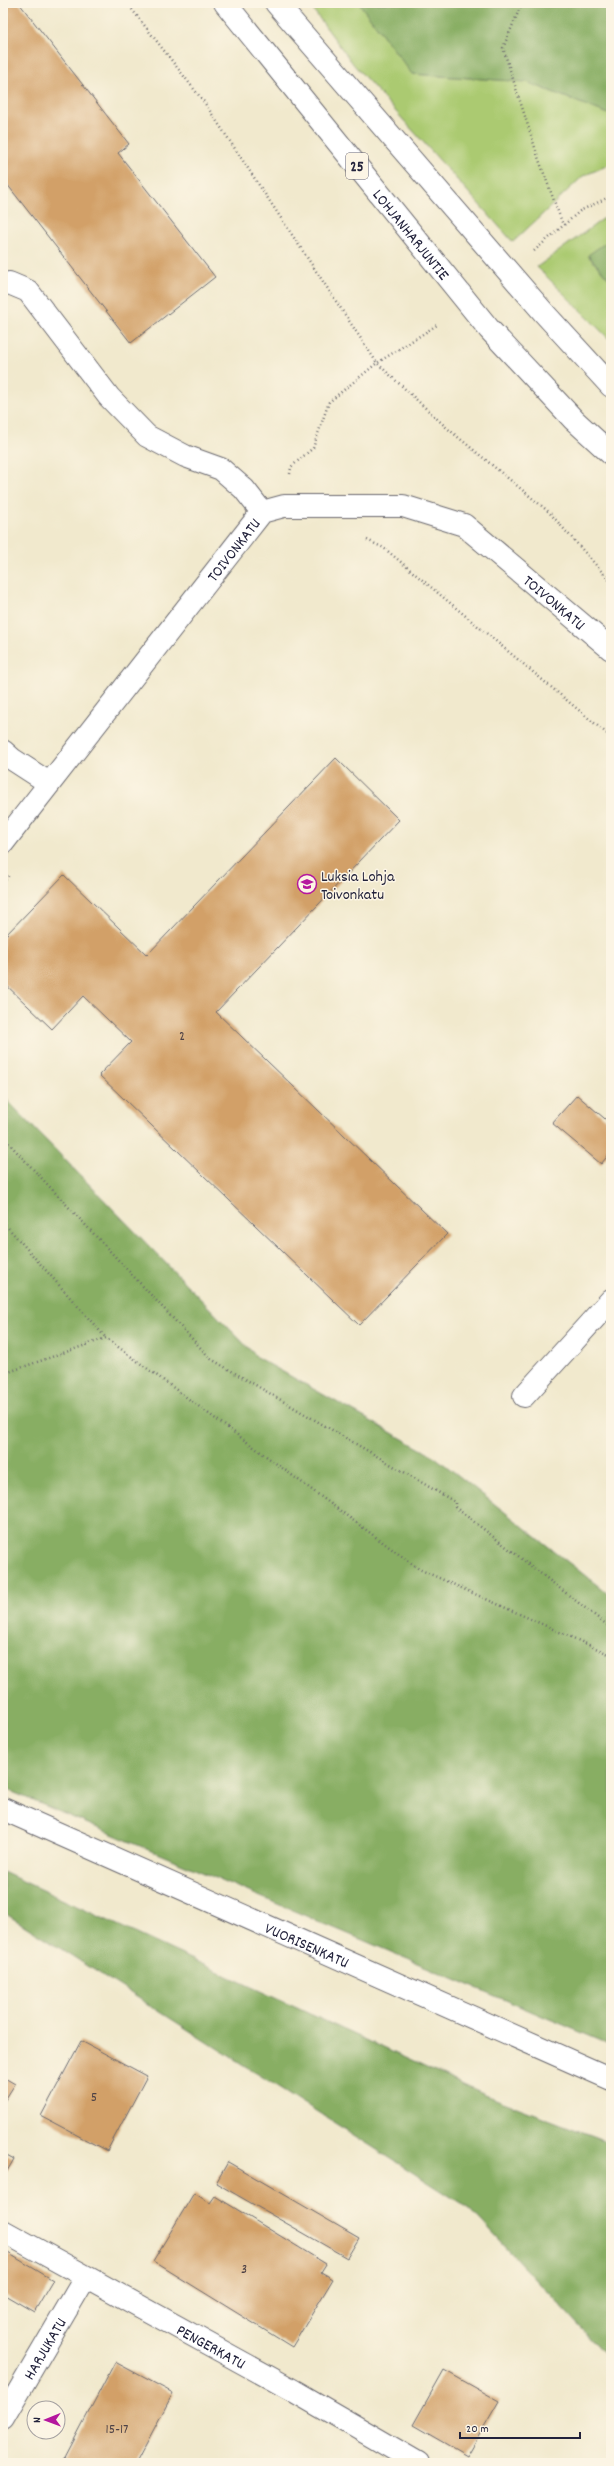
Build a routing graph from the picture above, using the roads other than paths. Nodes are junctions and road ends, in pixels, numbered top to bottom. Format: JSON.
{"nodes":[{"id":1,"x":225,"y":3,"type":"edge"},
{"id":2,"x":276,"y":3,"type":"edge"},
{"id":3,"x":3,"y":284,"type":"edge"},
{"id":4,"x":611,"y":386,"type":"edge"},
{"id":5,"x":611,"y":454,"type":"edge"},
{"id":6,"x":262,"y":512,"type":"junction"},
{"id":7,"x":611,"y":649,"type":"edge"},
{"id":8,"x":3,"y":751,"type":"edge"},
{"id":9,"x":49,"y":783,"type":"junction"},
{"id":10,"x":3,"y":843,"type":"edge"},
{"id":11,"x":611,"y":1300,"type":"edge"},
{"id":12,"x":524,"y":1396,"type":"dead end"},
{"id":13,"x":3,"y":1809,"type":"edge"},
{"id":14,"x":611,"y":2079,"type":"edge"},
{"id":15,"x":3,"y":2231,"type":"edge"},
{"id":16,"x":85,"y":2278,"type":"junction"},
{"id":17,"x":3,"y":2418,"type":"edge"},
{"id":18,"x":418,"y":2463,"type":"edge"}],
"edges":[{"from":1,"to":5,"type":"main road","name":"LOHJANHARJUNTIE","number":"25"},
{"from":2,"to":4,"type":"main road"},
{"from":3,"to":6,"type":"main road"},
{"from":6,"to":7,"type":"main road","name":"TOIVONKATU"},
{"from":6,"to":9,"type":"main road","name":"TOIVONKATU"},
{"from":8,"to":9,"type":"main road"},
{"from":9,"to":10,"type":"main road","name":"TOIVONKATU"},
{"from":11,"to":12,"type":"main road"},
{"from":13,"to":14,"type":"main road","name":"VUORISENKATU"},
{"from":15,"to":16,"type":"main road","name":"PENGERKATU"},
{"from":16,"to":17,"type":"main road","name":"HARJUKATU"},
{"from":16,"to":18,"type":"main road","name":"PENGERKATU"}]}
